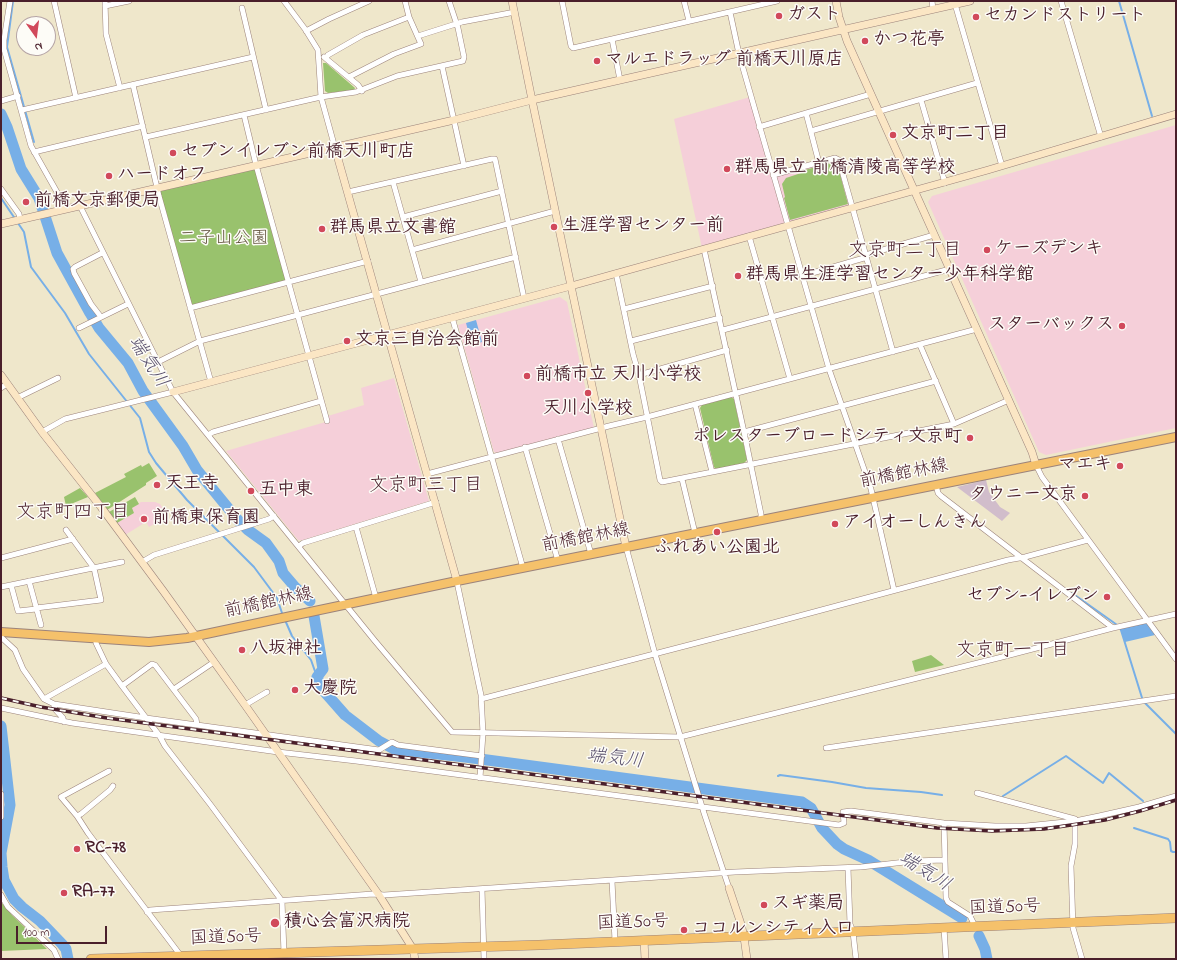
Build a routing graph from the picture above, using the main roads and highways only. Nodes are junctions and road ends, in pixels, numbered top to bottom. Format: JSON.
{"nodes":[{"id":1,"x":1176,"y":437,"type":"edge"},
{"id":2,"x":1,"y":632,"type":"edge"},
{"id":3,"x":1176,"y":918,"type":"edge"},
{"id":4,"x":329,"y":955,"type":"edge"},
{"id":5,"x":268,"y":956,"type":"edge"},
{"id":6,"x":92,"y":959,"type":"edge"}],
"edges":[{"from":1,"to":2,"type":"main road","name":"前橋館林線"},
{"from":3,"to":4,"type":"highway","name":"国道50号"},
{"from":4,"to":5,"type":"highway","name":"国道50号"},
{"from":5,"to":6,"type":"highway","name":"国道50号"}]}
